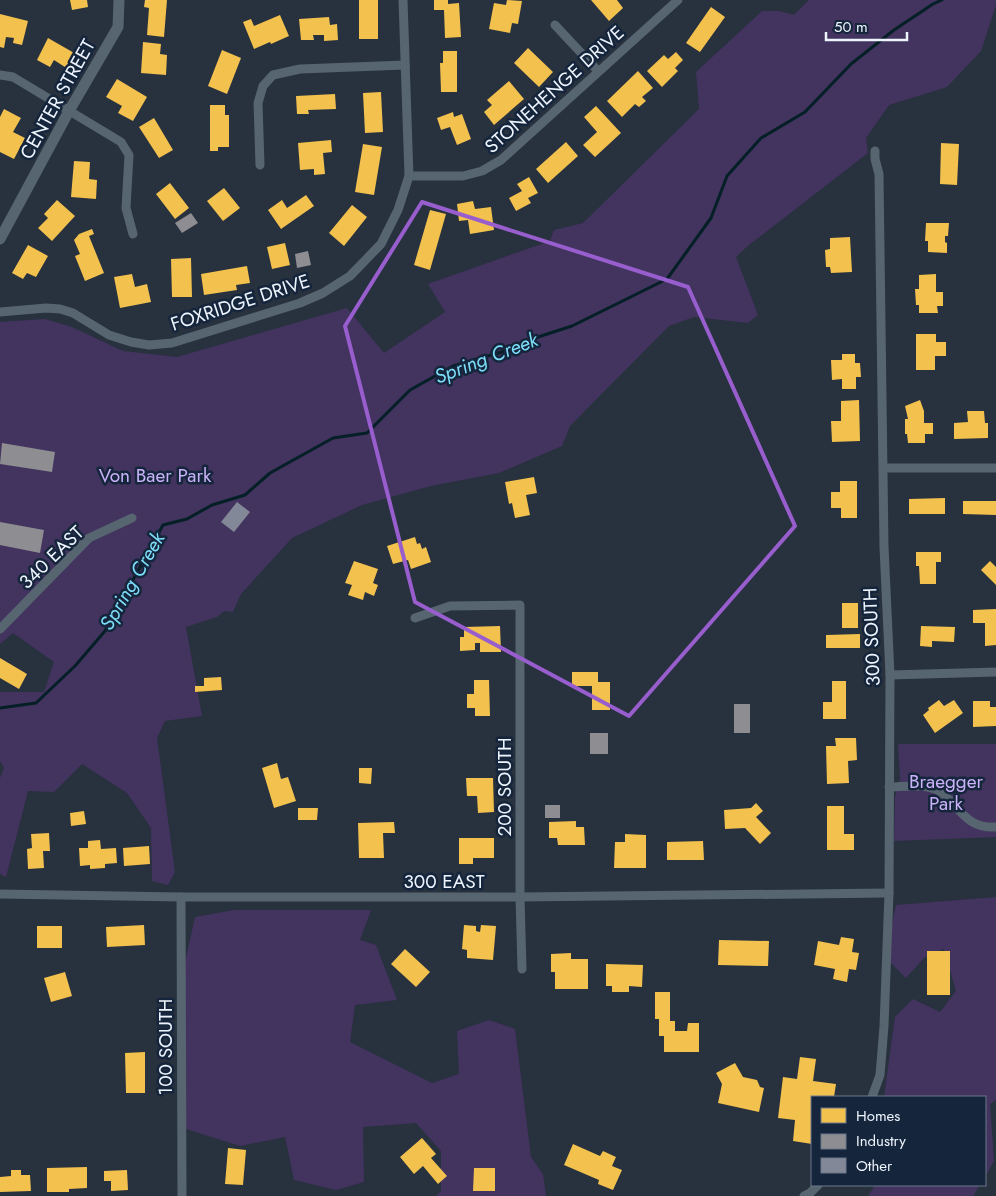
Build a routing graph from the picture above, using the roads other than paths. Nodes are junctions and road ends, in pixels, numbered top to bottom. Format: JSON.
{"nodes":[{"id":1,"x":119,"y":0,"type":"edge"},
{"id":2,"x":403,"y":0,"type":"edge"},
{"id":3,"x":678,"y":0,"type":"edge"},
{"id":4,"x":555,"y":26,"type":"dead end"},
{"id":5,"x":405,"y":65,"type":"junction"},
{"id":6,"x":598,"y":72,"type":"junction"},
{"id":7,"x":0,"y":75,"type":"edge"},
{"id":8,"x":69,"y":111,"type":"junction"},
{"id":9,"x":875,"y":151,"type":"dead end"},
{"id":10,"x":260,"y":164,"type":"dead end"},
{"id":11,"x":409,"y":176,"type":"junction"},
{"id":12,"x":133,"y":234,"type":"dead end"},
{"id":13,"x":1,"y":236,"type":"edge"},
{"id":14,"x":0,"y":312,"type":"edge"},
{"id":15,"x":884,"y":468,"type":"junction"},
{"id":16,"x":996,"y":468,"type":"edge"},
{"id":17,"x":132,"y":518,"type":"dead end"},
{"id":18,"x":415,"y":618,"type":"dead end"},
{"id":19,"x":0,"y":629,"type":"edge"},
{"id":20,"x":996,"y":672,"type":"edge"},
{"id":21,"x":890,"y":675,"type":"junction"},
{"id":22,"x":888,"y":786,"type":"junction"},
{"id":23,"x":996,"y":827,"type":"edge"},
{"id":24,"x":889,"y":893,"type":"junction"},
{"id":25,"x":0,"y":894,"type":"edge"},
{"id":26,"x":181,"y":897,"type":"junction"},
{"id":27,"x":520,"y":897,"type":"junction"},
{"id":28,"x":522,"y":969,"type":"dead end"},
{"id":29,"x":872,"y":1096,"type":"edge"},
{"id":30,"x":817,"y":1186,"type":"edge"},
{"id":31,"x":182,"y":1196,"type":"edge"},
{"id":32,"x":804,"y":1196,"type":"edge"}],
"edges":[{"from":1,"to":8,"type":"street","name":"CENTER STREET"},
{"from":2,"to":5,"type":"street","name":"FOXRIDGE DRIVE"},
{"from":3,"to":6,"type":"street","name":"STONEHENGE DRIVE"},
{"from":4,"to":6,"type":"street"},
{"from":5,"to":10,"type":"street"},
{"from":5,"to":11,"type":"street","name":"FOXRIDGE DRIVE"},
{"from":6,"to":11,"type":"street","name":"STONEHENGE DRIVE"},
{"from":7,"to":8,"type":"street"},
{"from":8,"to":12,"type":"street"},
{"from":8,"to":13,"type":"street","name":"CENTER STREET"},
{"from":9,"to":15,"type":"street","name":"300 SOUTH"},
{"from":11,"to":14,"type":"street","name":"FOXRIDGE DRIVE"},
{"from":15,"to":16,"type":"street"},
{"from":15,"to":21,"type":"street","name":"300 SOUTH"},
{"from":17,"to":19,"type":"street","name":"340 EAST"},
{"from":18,"to":27,"type":"street","name":"200 SOUTH"},
{"from":20,"to":21,"type":"street"},
{"from":21,"to":22,"type":"street","name":"300 SOUTH"},
{"from":22,"to":23,"type":"street"},
{"from":22,"to":24,"type":"street","name":"300 SOUTH"},
{"from":24,"to":27,"type":"street","name":"300 EAST"},
{"from":24,"to":29,"type":"street","name":"300 SOUTH"},
{"from":25,"to":26,"type":"street","name":"300 EAST"},
{"from":26,"to":27,"type":"street","name":"300 EAST"},
{"from":26,"to":31,"type":"street","name":"100 SOUTH"},
{"from":27,"to":28,"type":"street","name":"200 SOUTH"},
{"from":30,"to":32,"type":"street"}]}
